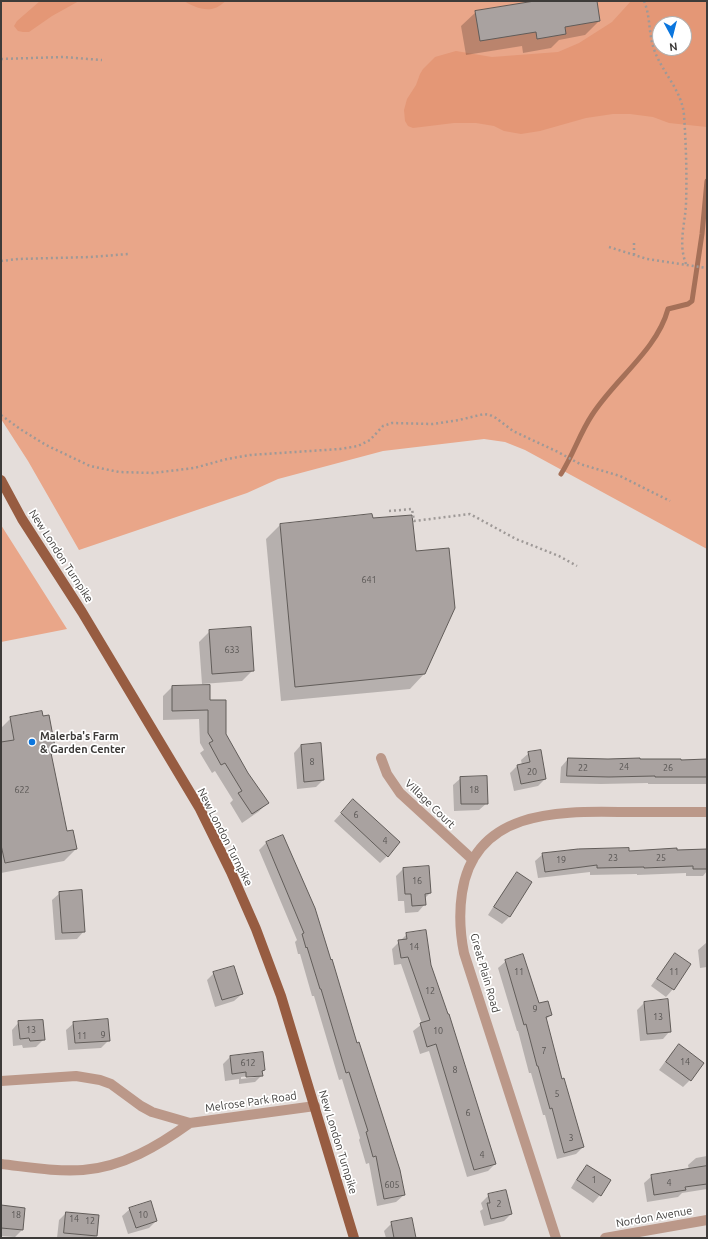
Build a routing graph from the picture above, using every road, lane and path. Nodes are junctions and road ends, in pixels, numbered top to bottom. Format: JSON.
{"nodes":[{"id":1,"x":644,"y":1,"type":"edge"},
{"id":2,"x":1,"y":59,"type":"edge"},
{"id":3,"x":102,"y":60,"type":"dead end"},
{"id":4,"x":634,"y":243,"type":"dead end"},
{"id":5,"x":608,"y":247,"type":"dead end"},
{"id":6,"x":128,"y":254,"type":"dead end"},
{"id":7,"x":634,"y":255,"type":"junction"},
{"id":8,"x":1,"y":261,"type":"edge"},
{"id":9,"x":686,"y":264,"type":"junction"},
{"id":10,"x":707,"y":268,"type":"edge"},
{"id":11,"x":1,"y":415,"type":"edge"},
{"id":12,"x":1,"y":480,"type":"edge"},
{"id":13,"x":670,"y":501,"type":"dead end"},
{"id":14,"x":389,"y":511,"type":"dead end"},
{"id":15,"x":577,"y":566,"type":"dead end"},
{"id":16,"x":381,"y":758,"type":"dead end"},
{"id":17,"x":707,"y":812,"type":"edge"},
{"id":18,"x":473,"y":860,"type":"junction"},
{"id":19,"x":1,"y":1081,"type":"edge"},
{"id":20,"x":315,"y":1106,"type":"junction"},
{"id":21,"x":190,"y":1123,"type":"junction"},
{"id":22,"x":1,"y":1164,"type":"edge"},
{"id":23,"x":707,"y":1220,"type":"edge"},
{"id":24,"x":354,"y":1238,"type":"edge"},
{"id":25,"x":556,"y":1238,"type":"edge"},
{"id":26,"x":606,"y":1238,"type":"edge"}],
"edges":[{"from":1,"to":9,"type":"path"},
{"from":2,"to":3,"type":"path"},
{"from":4,"to":7,"type":"path"},
{"from":5,"to":7,"type":"path"},
{"from":6,"to":8,"type":"path"},
{"from":7,"to":9,"type":"path"},
{"from":9,"to":10,"type":"path"},
{"from":11,"to":13,"type":"path"},
{"from":12,"to":20,"type":"main road","name":"New London Turnpike"},
{"from":14,"to":15,"type":"path"},
{"from":16,"to":18,"type":"street","name":"Village Court"},
{"from":17,"to":18,"type":"street","name":"Great Plain Road"},
{"from":18,"to":25,"type":"street","name":"Great Plain Road"},
{"from":19,"to":21,"type":"street","name":"Melrose Park Road"},
{"from":20,"to":21,"type":"street","name":"Melrose Park Road"},
{"from":20,"to":24,"type":"main road","name":"New London Turnpike"},
{"from":21,"to":22,"type":"street","name":"Melrose Park Road"},
{"from":23,"to":26,"type":"street","name":"Nordon Avenue"}]}
